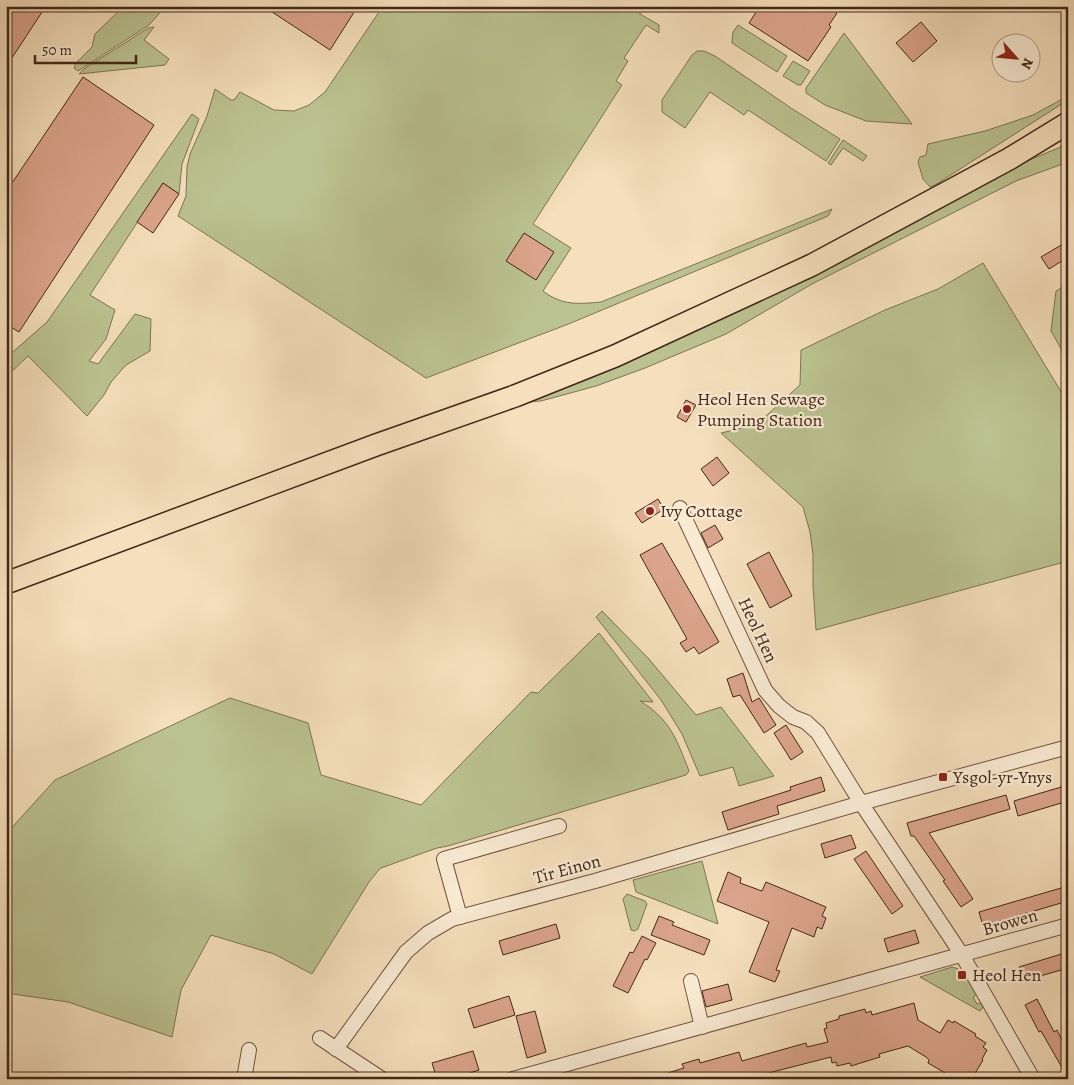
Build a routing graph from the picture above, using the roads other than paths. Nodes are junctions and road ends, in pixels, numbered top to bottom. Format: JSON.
{"nodes":[{"id":1,"x":1068,"y":123,"type":"edge"},
{"id":2,"x":680,"y":508,"type":"dead end"},
{"id":3,"x":6,"y":583,"type":"edge"},
{"id":4,"x":1068,"y":747,"type":"edge"},
{"id":5,"x":861,"y":803,"type":"junction"},
{"id":6,"x":559,"y":826,"type":"dead end"},
{"id":7,"x":460,"y":917,"type":"junction"},
{"id":8,"x":1068,"y":925,"type":"edge"},
{"id":9,"x":962,"y":955,"type":"junction"},
{"id":10,"x":691,"y":981,"type":"dead end"},
{"id":11,"x":702,"y":1026,"type":"junction"},
{"id":12,"x":320,"y":1038,"type":"dead end"},
{"id":13,"x":336,"y":1049,"type":"junction"},
{"id":14,"x":249,"y":1050,"type":"dead end"},
{"id":15,"x":244,"y":1079,"type":"edge"},
{"id":16,"x":382,"y":1079,"type":"edge"},
{"id":17,"x":513,"y":1079,"type":"edge"},
{"id":18,"x":1033,"y":1079,"type":"edge"}],
"edges":[{"from":1,"to":3,"type":"main road"},
{"from":2,"to":5,"type":"street","name":"Heol Hen"},
{"from":4,"to":5,"type":"street","name":"Tir Einon"},
{"from":5,"to":7,"type":"street","name":"Tir Einon"},
{"from":5,"to":9,"type":"street","name":"Heol Hen"},
{"from":6,"to":7,"type":"street"},
{"from":7,"to":13,"type":"street","name":"Tir Einon"},
{"from":8,"to":9,"type":"street","name":"Browen"},
{"from":9,"to":11,"type":"street"},
{"from":9,"to":18,"type":"street","name":"Heol Hen"},
{"from":10,"to":11,"type":"street"},
{"from":11,"to":17,"type":"street"},
{"from":12,"to":13,"type":"street"},
{"from":13,"to":16,"type":"street"},
{"from":14,"to":15,"type":"street"}]}
